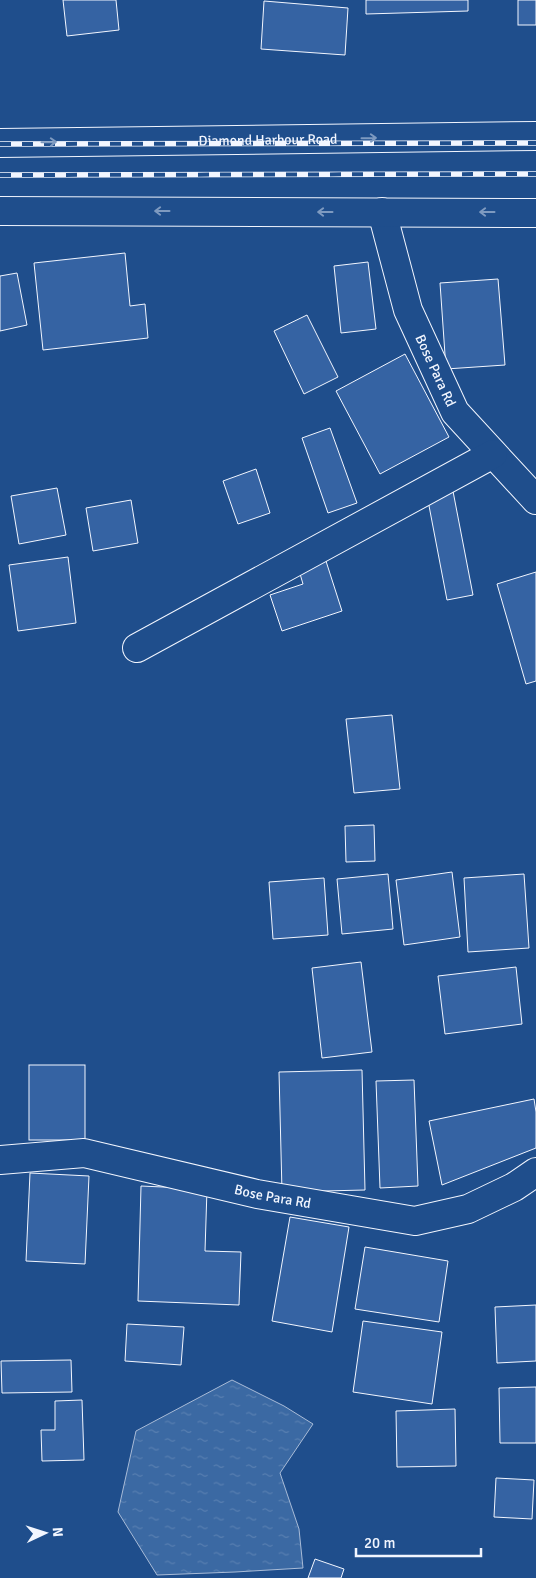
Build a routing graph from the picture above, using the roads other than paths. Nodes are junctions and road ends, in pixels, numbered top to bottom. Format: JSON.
{"nodes":[{"id":1,"x":536,"y":136,"type":"edge"},
{"id":2,"x":0,"y":143,"type":"edge"},
{"id":3,"x":0,"y":211,"type":"edge"},
{"id":4,"x":382,"y":212,"type":"junction"},
{"id":5,"x":536,"y":213,"type":"edge"},
{"id":6,"x":493,"y":454,"type":"junction"},
{"id":7,"x":536,"y":500,"type":"edge"},
{"id":8,"x":137,"y":648,"type":"dead end"},
{"id":9,"x":0,"y":1160,"type":"edge"},
{"id":10,"x":536,"y":1172,"type":"edge"}],
"edges":[{"from":2,"to":1,"type":"main road","name":"Diamond Harbour Road","one_way":true},
{"from":4,"to":3,"type":"main road","one_way":true},
{"from":5,"to":4,"type":"main road","one_way":true},
{"from":4,"to":6,"type":"main road","name":"Bose Para Rd"},
{"from":6,"to":7,"type":"main road","name":"Bose Para Rd"},
{"from":6,"to":8,"type":"main road"},
{"from":9,"to":10,"type":"main road","name":"Bose Para Rd"}]}
